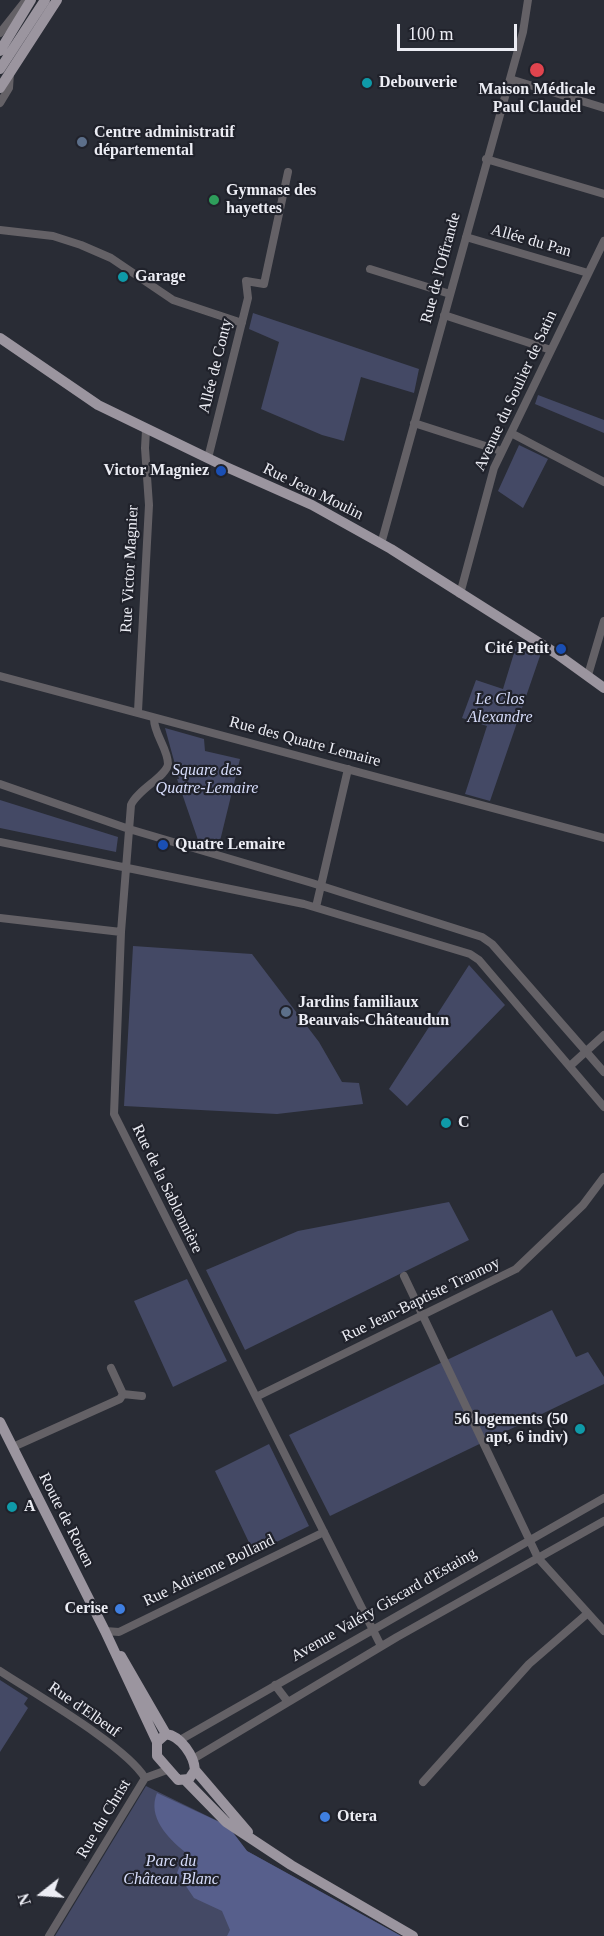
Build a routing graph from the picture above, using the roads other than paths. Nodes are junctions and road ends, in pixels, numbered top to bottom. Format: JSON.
{"nodes":[{"id":1,"x":29,"y":0,"type":"edge"},
{"id":2,"x":45,"y":0,"type":"edge"},
{"id":3,"x":57,"y":0,"type":"edge"},
{"id":4,"x":528,"y":0,"type":"edge"},
{"id":5,"x":0,"y":33,"type":"edge"},
{"id":6,"x":0,"y":51,"type":"edge"},
{"id":7,"x":5,"y":71,"type":"edge"},
{"id":8,"x":510,"y":79,"type":"junction"},
{"id":9,"x":0,"y":88,"type":"edge"},
{"id":10,"x":0,"y":103,"type":"edge"},
{"id":11,"x":604,"y":108,"type":"edge"},
{"id":12,"x":486,"y":159,"type":"junction"},
{"id":13,"x":288,"y":172,"type":"dead end"},
{"id":14,"x":604,"y":194,"type":"edge"},
{"id":15,"x":0,"y":230,"type":"edge"},
{"id":16,"x":466,"y":237,"type":"junction"},
{"id":17,"x":604,"y":241,"type":"edge"},
{"id":18,"x":370,"y":269,"type":"dead end"},
{"id":19,"x":588,"y":273,"type":"junction"},
{"id":20,"x":450,"y":294,"type":"junction"},
{"id":21,"x":444,"y":315,"type":"junction"},
{"id":22,"x":242,"y":323,"type":"junction"},
{"id":23,"x":0,"y":338,"type":"edge"},
{"id":24,"x":551,"y":350,"type":"junction"},
{"id":25,"x":414,"y":423,"type":"junction"},
{"id":26,"x":146,"y":430,"type":"junction"},
{"id":27,"x":511,"y":433,"type":"junction"},
{"id":28,"x":501,"y":451,"type":"junction"},
{"id":29,"x":208,"y":458,"type":"junction"},
{"id":30,"x":604,"y":482,"type":"edge"},
{"id":31,"x":381,"y":544,"type":"junction"},
{"id":32,"x":460,"y":594,"type":"junction"},
{"id":33,"x":604,"y":621,"type":"edge"},
{"id":34,"x":588,"y":675,"type":"junction"},
{"id":35,"x":0,"y":676,"type":"edge"},
{"id":36,"x":604,"y":688,"type":"edge"},
{"id":37,"x":138,"y":711,"type":"junction"},
{"id":38,"x":154,"y":719,"type":"junction"},
{"id":39,"x":348,"y":769,"type":"junction"},
{"id":40,"x":0,"y":784,"type":"edge"},
{"id":41,"x":129,"y":829,"type":"junction"},
{"id":42,"x":604,"y":838,"type":"edge"},
{"id":43,"x":0,"y":842,"type":"edge"},
{"id":44,"x":125,"y":868,"type":"junction"},
{"id":45,"x":321,"y":885,"type":"junction"},
{"id":46,"x":316,"y":907,"type":"junction"},
{"id":47,"x":0,"y":918,"type":"edge"},
{"id":48,"x":121,"y":932,"type":"junction"},
{"id":49,"x":604,"y":1035,"type":"edge"},
{"id":50,"x":586,"y":1051,"type":"junction"},
{"id":51,"x":570,"y":1066,"type":"junction"},
{"id":52,"x":604,"y":1072,"type":"edge"},
{"id":53,"x":604,"y":1107,"type":"edge"},
{"id":54,"x":604,"y":1177,"type":"edge"},
{"id":55,"x":404,"y":1276,"type":"dead end"},
{"id":56,"x":422,"y":1316,"type":"junction"},
{"id":57,"x":111,"y":1368,"type":"dead end"},
{"id":58,"x":123,"y":1394,"type":"junction"},
{"id":59,"x":142,"y":1396,"type":"dead end"},
{"id":60,"x":256,"y":1397,"type":"junction"},
{"id":61,"x":0,"y":1422,"type":"edge"},
{"id":62,"x":13,"y":1447,"type":"junction"},
{"id":63,"x":604,"y":1498,"type":"edge"},
{"id":64,"x":604,"y":1521,"type":"edge"},
{"id":65,"x":324,"y":1532,"type":"junction"},
{"id":66,"x":529,"y":1540,"type":"junction"},
{"id":67,"x":538,"y":1558,"type":"junction"},
{"id":68,"x":588,"y":1613,"type":"junction"},
{"id":69,"x":371,"y":1629,"type":"junction"},
{"id":70,"x":105,"y":1631,"type":"junction"},
{"id":71,"x":604,"y":1631,"type":"edge"},
{"id":72,"x":381,"y":1646,"type":"junction"},
{"id":73,"x":0,"y":1671,"type":"edge"},
{"id":74,"x":275,"y":1685,"type":"junction"},
{"id":75,"x":288,"y":1702,"type":"junction"},
{"id":76,"x":166,"y":1734,"type":"junction"},
{"id":77,"x":180,"y":1740,"type":"junction"},
{"id":78,"x":157,"y":1742,"type":"junction"},
{"id":79,"x":194,"y":1764,"type":"junction"},
{"id":80,"x":167,"y":1770,"type":"junction"},
{"id":81,"x":145,"y":1778,"type":"junction"},
{"id":82,"x":185,"y":1780,"type":"junction"},
{"id":83,"x":423,"y":1782,"type":"dead end"},
{"id":84,"x":261,"y":1845,"type":"junction"},
{"id":85,"x":49,"y":1936,"type":"edge"},
{"id":86,"x":413,"y":1936,"type":"edge"}],
"edges":[{"from":1,"to":5,"type":"street"},
{"from":1,"to":6,"type":"main road"},
{"from":2,"to":7,"type":"main road"},
{"from":3,"to":7,"type":"main road"},
{"from":4,"to":8,"type":"street","name":"Rue de l'Offrande"},
{"from":7,"to":9,"type":"main road"},
{"from":7,"to":10,"type":"street"},
{"from":8,"to":11,"type":"street"},
{"from":8,"to":12,"type":"street","name":"Rue de l'Offrande"},
{"from":12,"to":14,"type":"street"},
{"from":12,"to":16,"type":"street","name":"Rue de l'Offrande"},
{"from":13,"to":22,"type":"street","name":"Allée de Conty"},
{"from":15,"to":22,"type":"street"},
{"from":16,"to":19,"type":"street","name":"Allée du Pan"},
{"from":16,"to":20,"type":"street","name":"Rue de l'Offrande"},
{"from":17,"to":19,"type":"street","name":"Avenue du Soulier de Satin"},
{"from":18,"to":20,"type":"street"},
{"from":19,"to":24,"type":"street","name":"Avenue du Soulier de Satin"},
{"from":20,"to":21,"type":"street","name":"Rue de l'Offrande"},
{"from":21,"to":24,"type":"street"},
{"from":21,"to":25,"type":"street","name":"Rue de l'Offrande"},
{"from":22,"to":29,"type":"street","name":"Allée de Conty"},
{"from":23,"to":26,"type":"main road","name":"Rue Jean Moulin"},
{"from":24,"to":27,"type":"street","name":"Avenue du Soulier de Satin"},
{"from":25,"to":28,"type":"street"},
{"from":25,"to":31,"type":"street","name":"Rue de l'Offrande"},
{"from":26,"to":29,"type":"main road","name":"Rue Jean Moulin"},
{"from":26,"to":37,"type":"street","name":"Rue Victor Magnier"},
{"from":27,"to":28,"type":"street","name":"Avenue du Soulier de Satin"},
{"from":27,"to":30,"type":"street"},
{"from":28,"to":32,"type":"street","name":"Avenue du Soulier de Satin"},
{"from":29,"to":31,"type":"main road","name":"Rue Jean Moulin"},
{"from":31,"to":32,"type":"main road","name":"Rue Jean Moulin"},
{"from":32,"to":34,"type":"main road","name":"Rue Jean Moulin"},
{"from":33,"to":34,"type":"street"},
{"from":34,"to":36,"type":"main road","name":"Rue Jean Moulin"},
{"from":35,"to":37,"type":"street","name":"Rue des Quatre Lemaire"},
{"from":37,"to":38,"type":"street","name":"Rue des Quatre Lemaire"},
{"from":38,"to":39,"type":"street","name":"Rue des Quatre Lemaire"},
{"from":38,"to":41,"type":"street","name":"Rue de la Sablonnière"},
{"from":39,"to":42,"type":"street","name":"Rue des Quatre Lemaire"},
{"from":39,"to":45,"type":"street"},
{"from":40,"to":41,"type":"street"},
{"from":41,"to":44,"type":"street","name":"Rue de la Sablonnière"},
{"from":41,"to":45,"type":"street"},
{"from":43,"to":44,"type":"street"},
{"from":44,"to":46,"type":"street"},
{"from":44,"to":48,"type":"street","name":"Rue de la Sablonnière"},
{"from":45,"to":46,"type":"street"},
{"from":45,"to":50,"type":"street"},
{"from":46,"to":51,"type":"street"},
{"from":47,"to":48,"type":"street"},
{"from":48,"to":60,"type":"street","name":"Rue de la Sablonnière"},
{"from":49,"to":50,"type":"street"},
{"from":50,"to":51,"type":"street"},
{"from":50,"to":52,"type":"street"},
{"from":51,"to":53,"type":"street"},
{"from":54,"to":56,"type":"street","name":"Rue Jean-Baptiste Trannoy"},
{"from":55,"to":56,"type":"street"},
{"from":56,"to":60,"type":"street","name":"Rue Jean-Baptiste Trannoy"},
{"from":56,"to":66,"type":"street"},
{"from":57,"to":58,"type":"street"},
{"from":58,"to":59,"type":"street"},
{"from":58,"to":62,"type":"street"},
{"from":60,"to":65,"type":"street","name":"Rue de la Sablonnière"},
{"from":61,"to":62,"type":"main road","name":"Route de Rouen"},
{"from":62,"to":70,"type":"main road","name":"Route de Rouen"},
{"from":63,"to":66,"type":"street","name":"Avenue Valéry Giscard d'Estaing"},
{"from":64,"to":67,"type":"street","name":"Avenue Valéry Giscard d'Estaing"},
{"from":65,"to":69,"type":"street","name":"Rue de la Sablonnière"},
{"from":65,"to":70,"type":"street","name":"Rue Adrienne Bolland"},
{"from":66,"to":67,"type":"street"},
{"from":66,"to":69,"type":"street","name":"Avenue Valéry Giscard d'Estaing"},
{"from":67,"to":68,"type":"street"},
{"from":67,"to":72,"type":"street","name":"Avenue Valéry Giscard d'Estaing"},
{"from":68,"to":71,"type":"street"},
{"from":68,"to":83,"type":"street"},
{"from":69,"to":72,"type":"street","name":"Rue de la Sablonnière"},
{"from":69,"to":74,"type":"street","name":"Avenue Valéry Giscard d'Estaing"},
{"from":70,"to":76,"type":"main road","name":"Route de Rouen"},
{"from":70,"to":78,"type":"main road","name":"Route de Rouen"},
{"from":72,"to":75,"type":"street","name":"Avenue Valéry Giscard d'Estaing"},
{"from":73,"to":81,"type":"street","name":"Rue d'Elbeuf"},
{"from":74,"to":75,"type":"street"},
{"from":74,"to":77,"type":"street","name":"Avenue Valéry Giscard d'Estaing"},
{"from":75,"to":79,"type":"street","name":"Avenue Valéry Giscard d'Estaing"},
{"from":76,"to":77,"type":"main road"},
{"from":76,"to":78,"type":"main road"},
{"from":77,"to":79,"type":"main road"},
{"from":78,"to":80,"type":"main road","name":"Route de Rouen"},
{"from":79,"to":82,"type":"main road"},
{"from":79,"to":84,"type":"main road"},
{"from":80,"to":81,"type":"street"},
{"from":80,"to":82,"type":"main road"},
{"from":81,"to":85,"type":"street","name":"Rue du Christ"},
{"from":82,"to":84,"type":"main road"},
{"from":84,"to":86,"type":"main road"}]}
